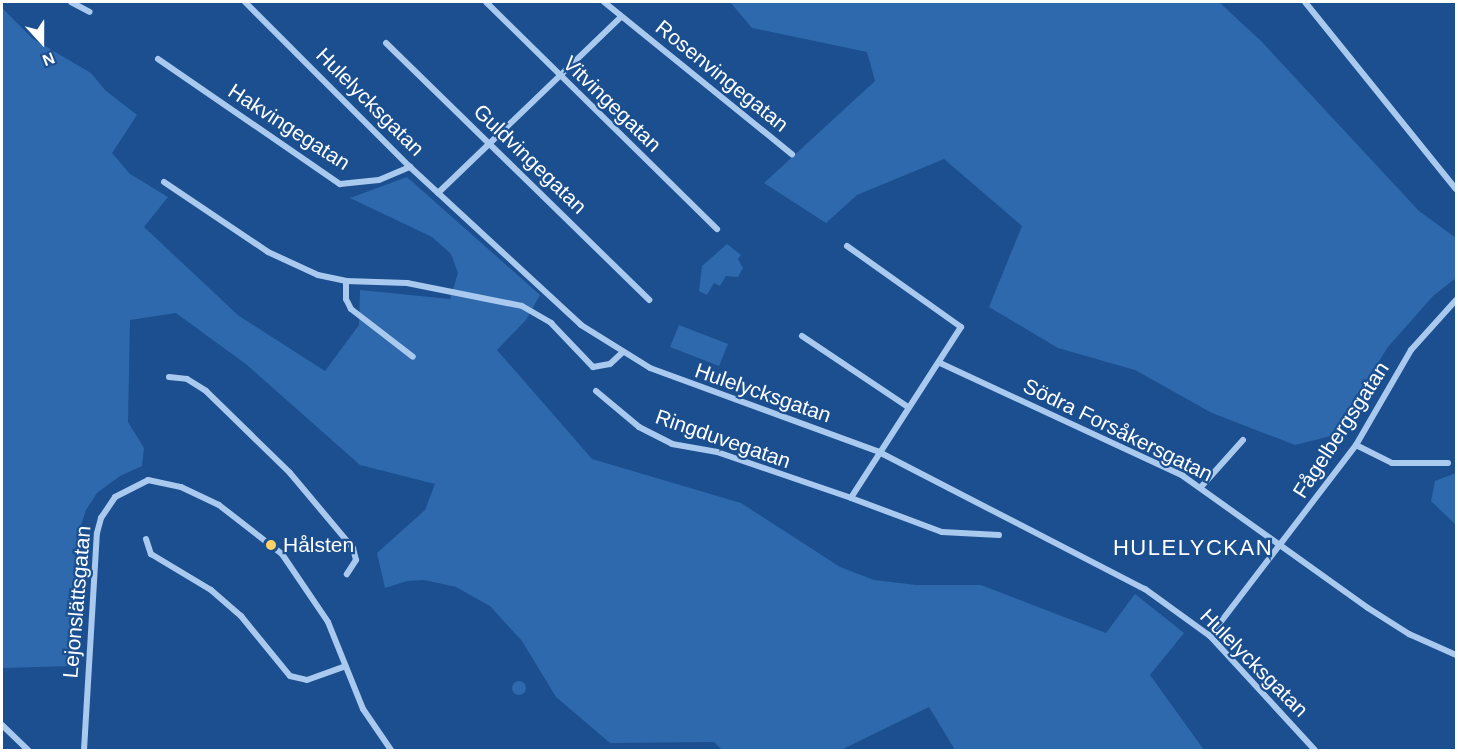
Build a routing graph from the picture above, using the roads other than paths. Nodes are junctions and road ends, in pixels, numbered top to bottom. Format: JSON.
{"nodes":[{"id":1,"x":71,"y":2,"type":"edge"},
{"id":2,"x":245,"y":2,"type":"edge"},
{"id":3,"x":486,"y":2,"type":"edge"},
{"id":4,"x":604,"y":2,"type":"edge"},
{"id":5,"x":1305,"y":2,"type":"edge"},
{"id":6,"x":90,"y":12,"type":"dead end"},
{"id":7,"x":621,"y":17,"type":"junction"},
{"id":8,"x":386,"y":43,"type":"dead end"},
{"id":9,"x":158,"y":59,"type":"dead end"},
{"id":10,"x":561,"y":77,"type":"junction"},
{"id":11,"x":492,"y":144,"type":"junction"},
{"id":12,"x":792,"y":154,"type":"dead end"},
{"id":13,"x":410,"y":167,"type":"junction"},
{"id":14,"x":164,"y":182,"type":"dead end"},
{"id":15,"x":1456,"y":189,"type":"edge"},
{"id":16,"x":438,"y":194,"type":"junction"},
{"id":17,"x":717,"y":229,"type":"dead end"},
{"id":18,"x":848,"y":246,"type":"dead end"},
{"id":19,"x":346,"y":281,"type":"junction"},
{"id":20,"x":649,"y":300,"type":"dead end"},
{"id":21,"x":1456,"y":300,"type":"edge"},
{"id":22,"x":802,"y":336,"type":"dead end"},
{"id":23,"x":623,"y":351,"type":"junction"},
{"id":24,"x":414,"y":357,"type":"dead end"},
{"id":25,"x":940,"y":363,"type":"junction"},
{"id":26,"x":169,"y":376,"type":"dead end"},
{"id":27,"x":596,"y":391,"type":"dead end"},
{"id":28,"x":908,"y":407,"type":"junction"},
{"id":29,"x":1242,"y":440,"type":"dead end"},
{"id":30,"x":1356,"y":445,"type":"junction"},
{"id":31,"x":879,"y":452,"type":"junction"},
{"id":32,"x":1448,"y":463,"type":"dead end"},
{"id":33,"x":1201,"y":487,"type":"junction"},
{"id":34,"x":851,"y":498,"type":"junction"},
{"id":35,"x":999,"y":535,"type":"dead end"},
{"id":36,"x":146,"y":539,"type":"dead end"},
{"id":37,"x":1282,"y":545,"type":"junction"},
{"id":38,"x":347,"y":574,"type":"dead end"},
{"id":39,"x":1210,"y":636,"type":"junction"},
{"id":40,"x":1456,"y":655,"type":"edge"},
{"id":41,"x":346,"y":666,"type":"junction"},
{"id":42,"x":2,"y":725,"type":"edge"},
{"id":43,"x":28,"y":750,"type":"edge"},
{"id":44,"x":84,"y":750,"type":"edge"},
{"id":45,"x":391,"y":750,"type":"edge"},
{"id":46,"x":1315,"y":750,"type":"edge"}],
"edges":[{"from":1,"to":6,"type":"street"},
{"from":2,"to":13,"type":"street","name":"Hulelycksgatan"},
{"from":3,"to":10,"type":"street","name":"Vitvingegatan"},
{"from":4,"to":7,"type":"street","name":"Rosenvingegatan"},
{"from":5,"to":15,"type":"street"},
{"from":7,"to":10,"type":"street"},
{"from":7,"to":12,"type":"street","name":"Rosenvingegatan"},
{"from":8,"to":11,"type":"street","name":"Guldvingegatan"},
{"from":9,"to":13,"type":"street","name":"Hakvingegatan"},
{"from":10,"to":11,"type":"street"},
{"from":10,"to":17,"type":"street","name":"Vitvingegatan"},
{"from":11,"to":16,"type":"street"},
{"from":11,"to":20,"type":"street","name":"Guldvingegatan"},
{"from":13,"to":16,"type":"street","name":"Hulelycksgatan"},
{"from":14,"to":19,"type":"street"},
{"from":16,"to":23,"type":"street","name":"Hulelycksgatan"},
{"from":18,"to":25,"type":"street"},
{"from":19,"to":23,"type":"street"},
{"from":19,"to":24,"type":"street"},
{"from":21,"to":30,"type":"street","name":"Fågelbergsgatan"},
{"from":22,"to":28,"type":"street"},
{"from":23,"to":31,"type":"street","name":"Hulelycksgatan"},
{"from":25,"to":28,"type":"street"},
{"from":25,"to":33,"type":"street","name":"Södra Forsåkersgatan"},
{"from":26,"to":38,"type":"street"},
{"from":27,"to":34,"type":"street","name":"Ringduvegatan"},
{"from":28,"to":31,"type":"street"},
{"from":29,"to":33,"type":"street"},
{"from":30,"to":32,"type":"street"},
{"from":30,"to":37,"type":"street","name":"Fågelbergsgatan"},
{"from":31,"to":34,"type":"street"},
{"from":31,"to":39,"type":"street","name":"Hulelycksgatan"},
{"from":33,"to":37,"type":"street","name":"Södra Forsåkersgatan"},
{"from":34,"to":35,"type":"street","name":"Ringduvegatan"},
{"from":36,"to":41,"type":"street"},
{"from":37,"to":39,"type":"street","name":"Fågelbergsgatan"},
{"from":37,"to":40,"type":"street","name":"Södra Forsåkersgatan"},
{"from":39,"to":46,"type":"street","name":"Hulelycksgatan"},
{"from":41,"to":44,"type":"street","name":"Lejonslättsgatan"},
{"from":41,"to":45,"type":"street","name":"Lejonslättsgatan"},
{"from":42,"to":43,"type":"street"}]}
